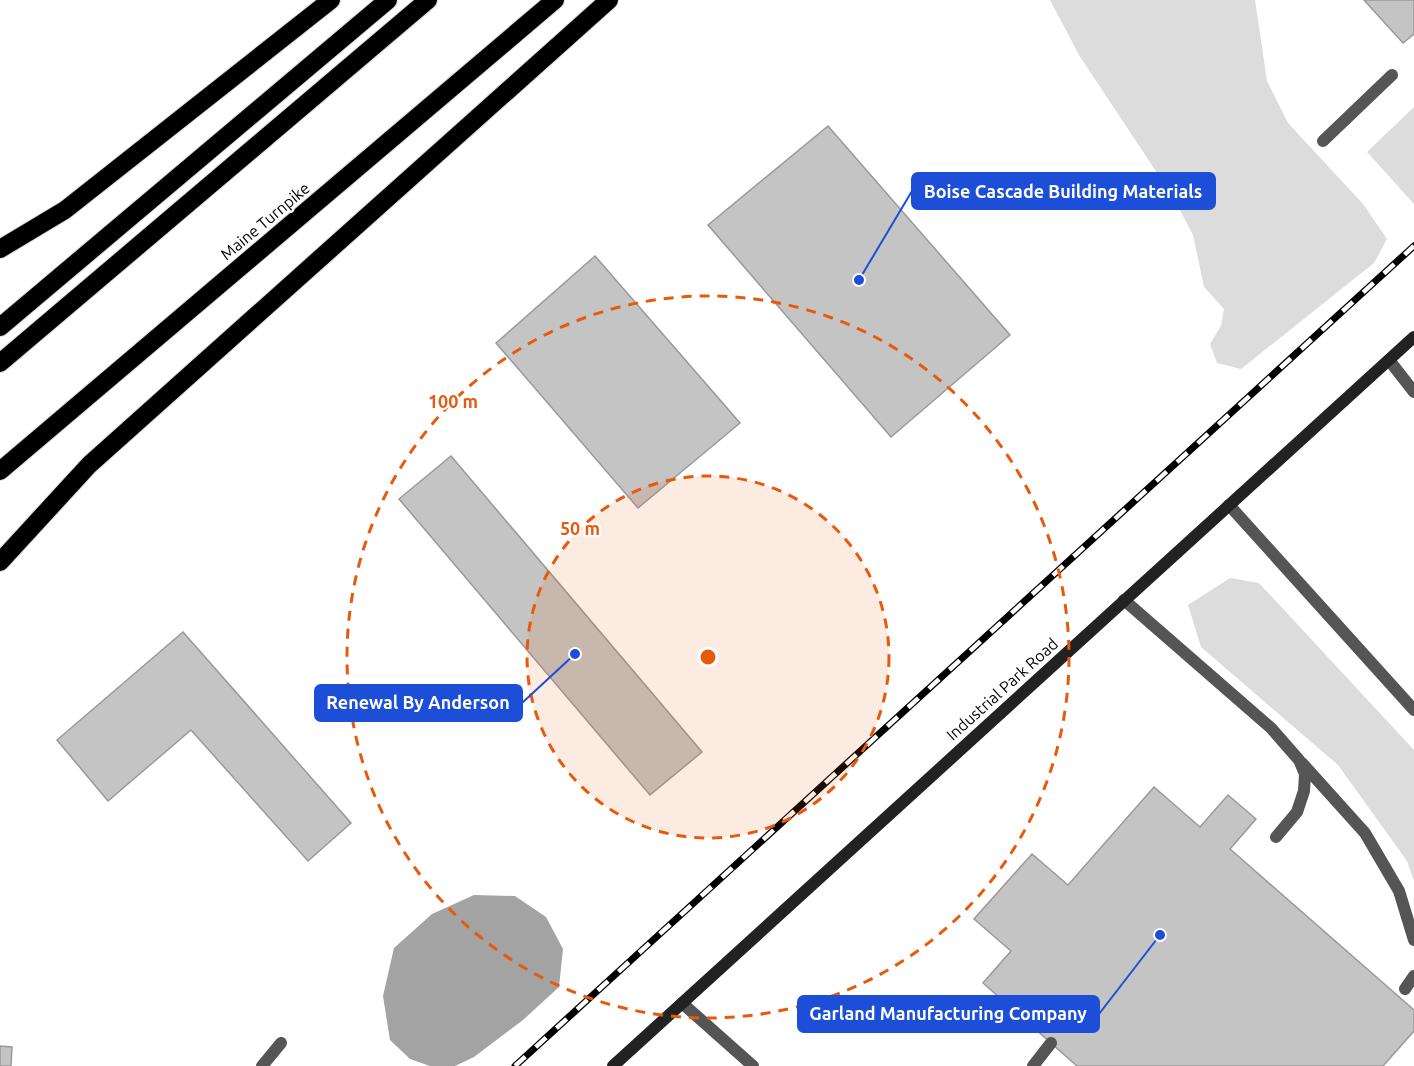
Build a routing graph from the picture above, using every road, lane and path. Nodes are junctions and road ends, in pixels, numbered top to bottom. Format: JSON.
{"nodes":[{"id":1,"x":331,"y":0,"type":"edge"},
{"id":2,"x":388,"y":0,"type":"edge"},
{"id":3,"x":428,"y":0,"type":"edge"},
{"id":4,"x":555,"y":0,"type":"edge"},
{"id":5,"x":609,"y":0,"type":"edge"},
{"id":6,"x":1392,"y":75,"type":"dead end"},
{"id":7,"x":1323,"y":141,"type":"dead end"},
{"id":8,"x":0,"y":249,"type":"edge"},
{"id":9,"x":0,"y":327,"type":"edge"},
{"id":10,"x":1414,"y":337,"type":"edge"},
{"id":11,"x":1389,"y":360,"type":"junction"},
{"id":12,"x":0,"y":363,"type":"edge"},
{"id":13,"x":1414,"y":392,"type":"edge"},
{"id":14,"x":0,"y":471,"type":"edge"},
{"id":15,"x":1229,"y":505,"type":"junction"},
{"id":16,"x":0,"y":562,"type":"edge"},
{"id":17,"x":1124,"y":600,"type":"junction"},
{"id":18,"x":1414,"y":710,"type":"edge"},
{"id":19,"x":1299,"y":760,"type":"junction"},
{"id":20,"x":1276,"y":837,"type":"dead end"},
{"id":21,"x":1414,"y":940,"type":"edge"},
{"id":22,"x":1414,"y":976,"type":"edge"},
{"id":23,"x":1405,"y":989,"type":"dead end"},
{"id":24,"x":682,"y":1003,"type":"junction"},
{"id":25,"x":280,"y":1043,"type":"dead end"},
{"id":26,"x":1051,"y":1043,"type":"dead end"},
{"id":27,"x":262,"y":1066,"type":"edge"},
{"id":28,"x":613,"y":1066,"type":"edge"},
{"id":29,"x":753,"y":1066,"type":"edge"},
{"id":30,"x":1033,"y":1066,"type":"edge"}],
"edges":[{"from":1,"to":8,"type":"highway"},
{"from":2,"to":9,"type":"highway"},
{"from":3,"to":12,"type":"highway"},
{"from":4,"to":14,"type":"highway","name":"Maine Turnpike"},
{"from":5,"to":16,"type":"highway"},
{"from":6,"to":7,"type":"lane"},
{"from":10,"to":11,"type":"street","name":"Industrial Park Road"},
{"from":11,"to":13,"type":"lane"},
{"from":11,"to":15,"type":"street","name":"Industrial Park Road"},
{"from":15,"to":17,"type":"street","name":"Industrial Park Road"},
{"from":15,"to":18,"type":"lane"},
{"from":17,"to":19,"type":"lane"},
{"from":17,"to":24,"type":"street","name":"Industrial Park Road"},
{"from":19,"to":20,"type":"lane"},
{"from":19,"to":21,"type":"lane"},
{"from":22,"to":23,"type":"lane"},
{"from":24,"to":28,"type":"street","name":"Industrial Park Road"},
{"from":24,"to":29,"type":"lane"},
{"from":25,"to":27,"type":"lane"},
{"from":26,"to":30,"type":"lane"}]}
